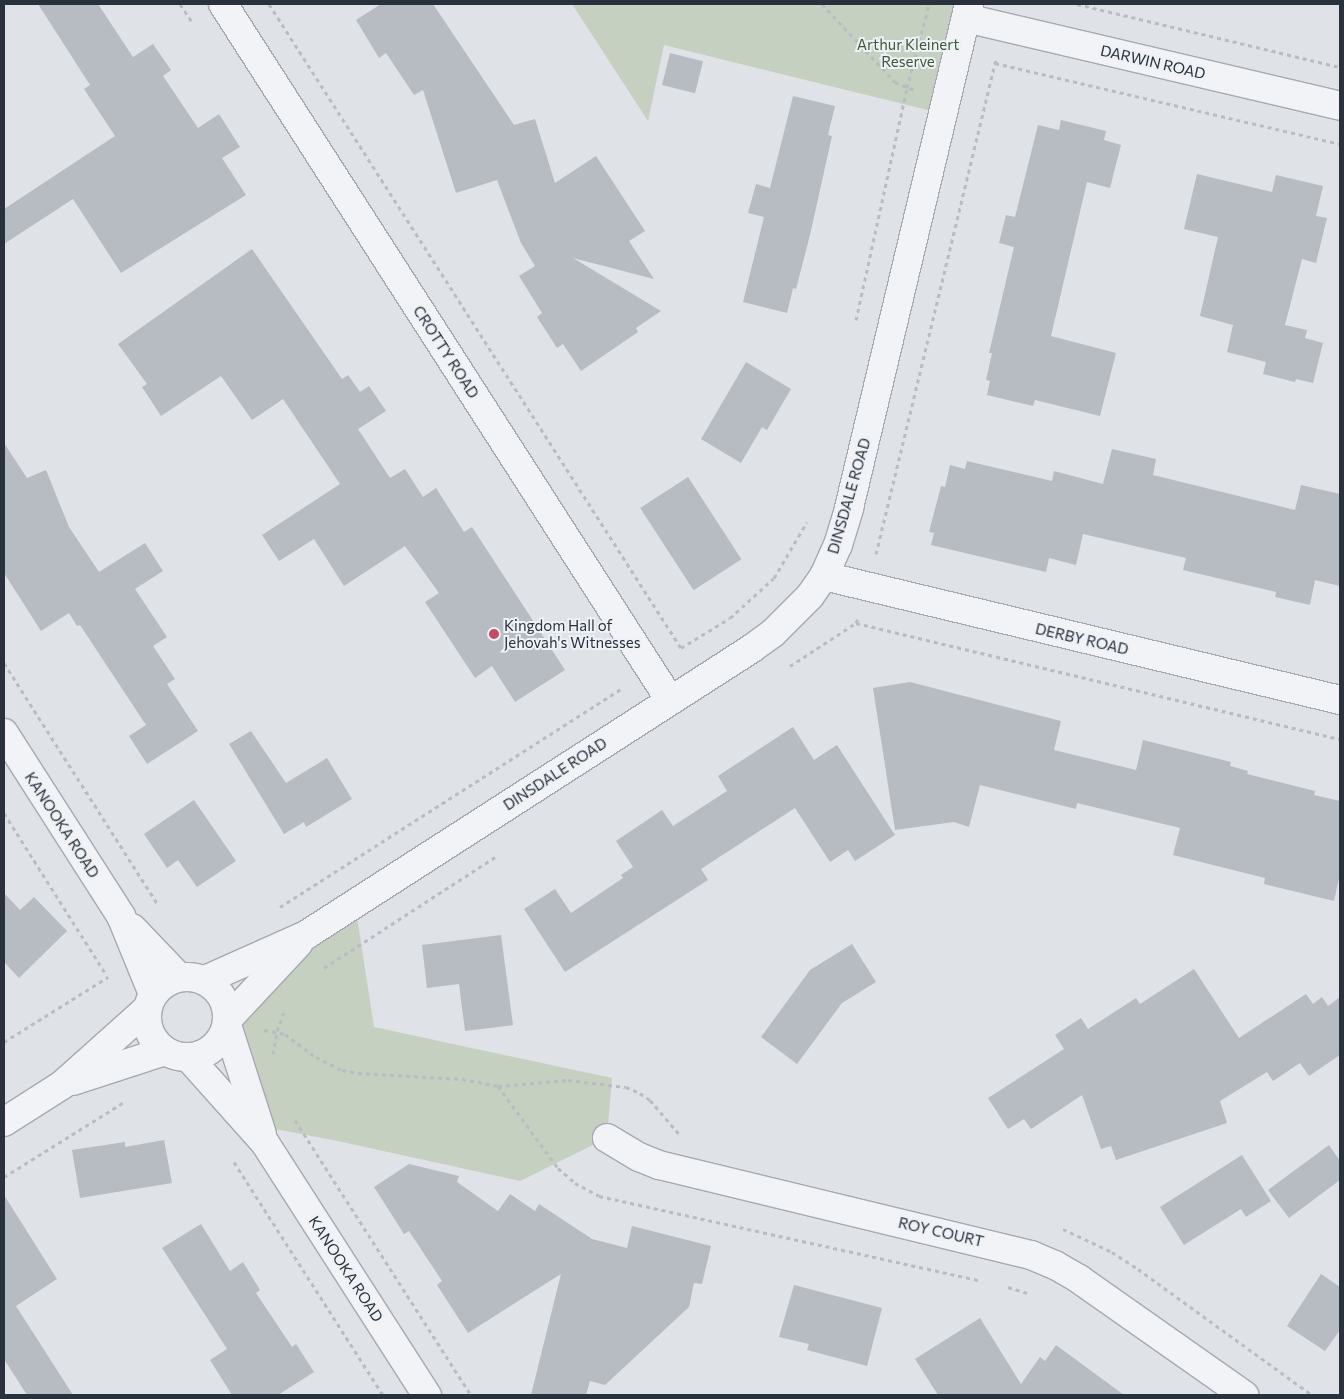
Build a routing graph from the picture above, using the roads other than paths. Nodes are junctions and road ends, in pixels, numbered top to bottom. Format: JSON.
{"nodes":[{"id":1,"x":224,"y":4,"type":"edge"},
{"id":2,"x":967,"y":11,"type":"edge"},
{"id":3,"x":1340,"y":106,"type":"edge"},
{"id":4,"x":824,"y":576,"type":"junction"},
{"id":5,"x":670,"y":700,"type":"junction"},
{"id":6,"x":1340,"y":700,"type":"edge"},
{"id":7,"x":4,"y":734,"type":"edge"},
{"id":8,"x":121,"y":916,"type":"junction"},
{"id":9,"x":306,"y":935,"type":"junction"},
{"id":10,"x":192,"y":979,"type":"junction"},
{"id":11,"x":150,"y":1002,"type":"junction"},
{"id":12,"x":228,"y":1022,"type":"junction"},
{"id":13,"x":177,"y":1055,"type":"junction"},
{"id":14,"x":62,"y":1085,"type":"junction"},
{"id":15,"x":4,"y":1122,"type":"edge"},
{"id":16,"x":608,"y":1138,"type":"dead end"},
{"id":17,"x":265,"y":1143,"type":"junction"},
{"id":18,"x":427,"y":1395,"type":"edge"},
{"id":19,"x":1244,"y":1395,"type":"edge"}],
"edges":[{"from":1,"to":5,"type":"street","name":"CROTTY ROAD"},
{"from":2,"to":3,"type":"street","name":"DARWIN ROAD"},
{"from":2,"to":4,"type":"street","name":"DINSDALE ROAD"},
{"from":4,"to":5,"type":"street","name":"DINSDALE ROAD"},
{"from":4,"to":6,"type":"street","name":"DERBY ROAD"},
{"from":5,"to":9,"type":"street","name":"DINSDALE ROAD"},
{"from":7,"to":8,"type":"street","name":"KANOOKA ROAD"},
{"from":8,"to":10,"type":"street","name":"KANOOKA ROAD"},
{"from":8,"to":11,"type":"street","name":"KANOOKA ROAD"},
{"from":9,"to":10,"type":"street","name":"DINSDALE ROAD"},
{"from":9,"to":12,"type":"street","name":"DINSDALE ROAD"},
{"from":10,"to":11,"type":"street"},
{"from":10,"to":12,"type":"street"},
{"from":11,"to":13,"type":"street"},
{"from":11,"to":14,"type":"street"},
{"from":12,"to":13,"type":"street"},
{"from":12,"to":17,"type":"street","name":"KANOOKA ROAD"},
{"from":13,"to":14,"type":"street"},
{"from":13,"to":17,"type":"street","name":"KANOOKA ROAD"},
{"from":14,"to":15,"type":"street"},
{"from":16,"to":19,"type":"street","name":"ROY COURT"},
{"from":17,"to":18,"type":"street","name":"KANOOKA ROAD"}]}
